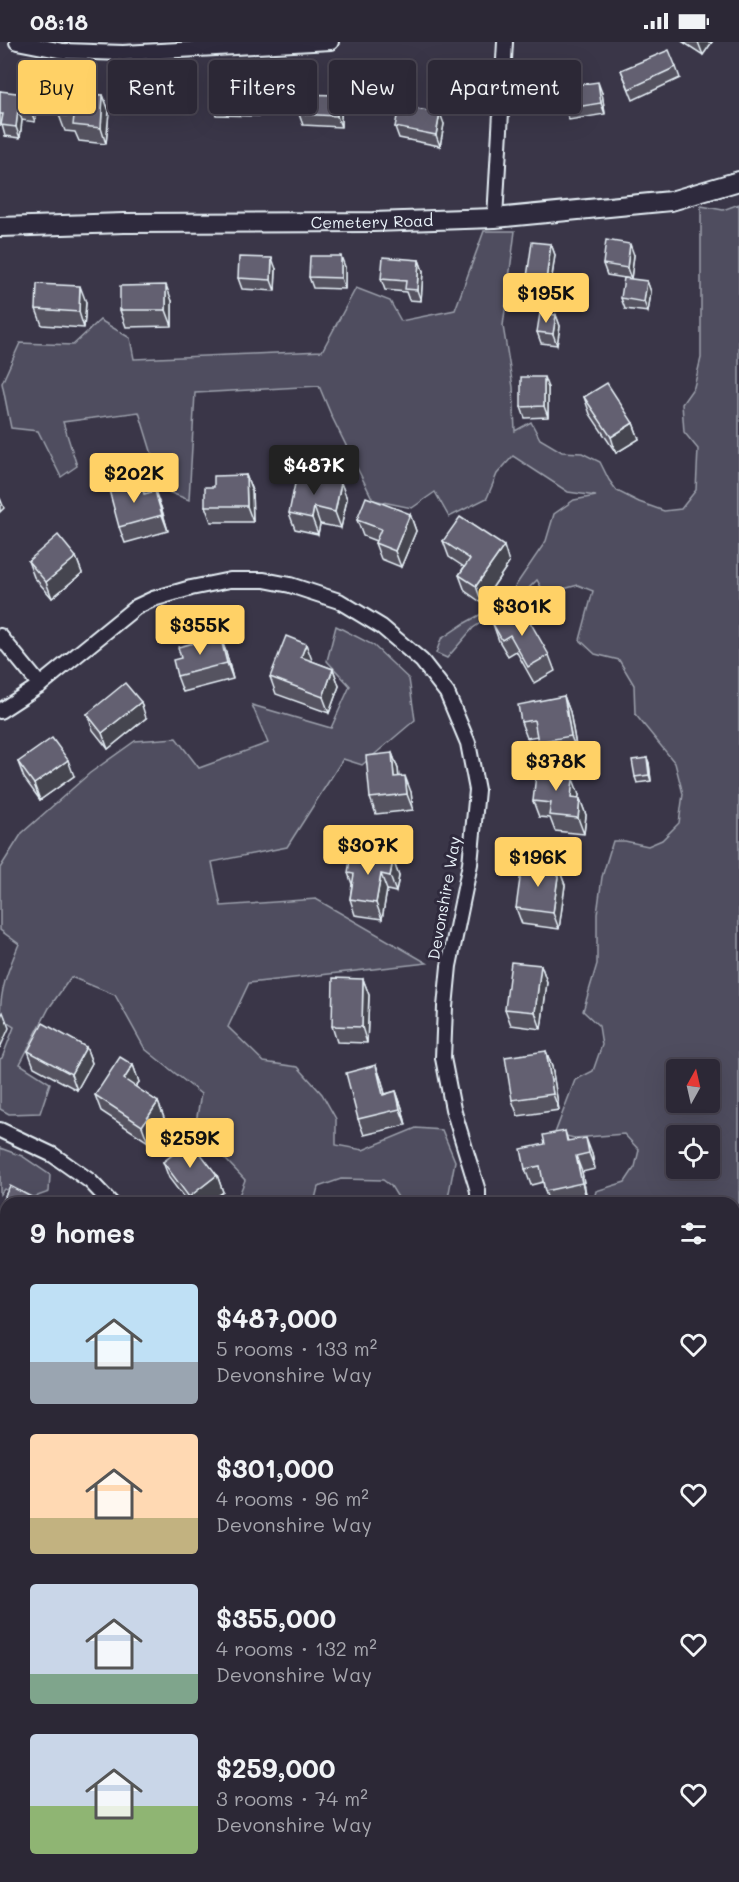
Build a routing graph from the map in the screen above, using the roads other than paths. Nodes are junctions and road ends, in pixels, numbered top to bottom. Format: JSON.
{"nodes":[{"id":1,"x":17,"y":42,"type":"edge"},
{"id":2,"x":332,"y":42,"type":"edge"},
{"id":3,"x":505,"y":42,"type":"edge"},
{"id":4,"x":739,"y":181,"type":"edge"},
{"id":5,"x":495,"y":218,"type":"junction"},
{"id":6,"x":0,"y":227,"type":"edge"},
{"id":7,"x":0,"y":636,"type":"edge"},
{"id":8,"x":40,"y":686,"type":"junction"},
{"id":9,"x":0,"y":711,"type":"edge"},
{"id":10,"x":0,"y":1130,"type":"edge"},
{"id":11,"x":105,"y":1197,"type":"edge"},
{"id":12,"x":478,"y":1197,"type":"edge"}],
"edges":[{"from":1,"to":2,"type":"street"},
{"from":3,"to":5,"type":"street"},
{"from":4,"to":5,"type":"street","name":"Cemetery Road"},
{"from":5,"to":6,"type":"street","name":"Cemetery Road"},
{"from":7,"to":8,"type":"street"},
{"from":8,"to":9,"type":"street","name":"Devonshire Way"},
{"from":8,"to":12,"type":"street","name":"Devonshire Way"},
{"from":10,"to":11,"type":"street"}]}
